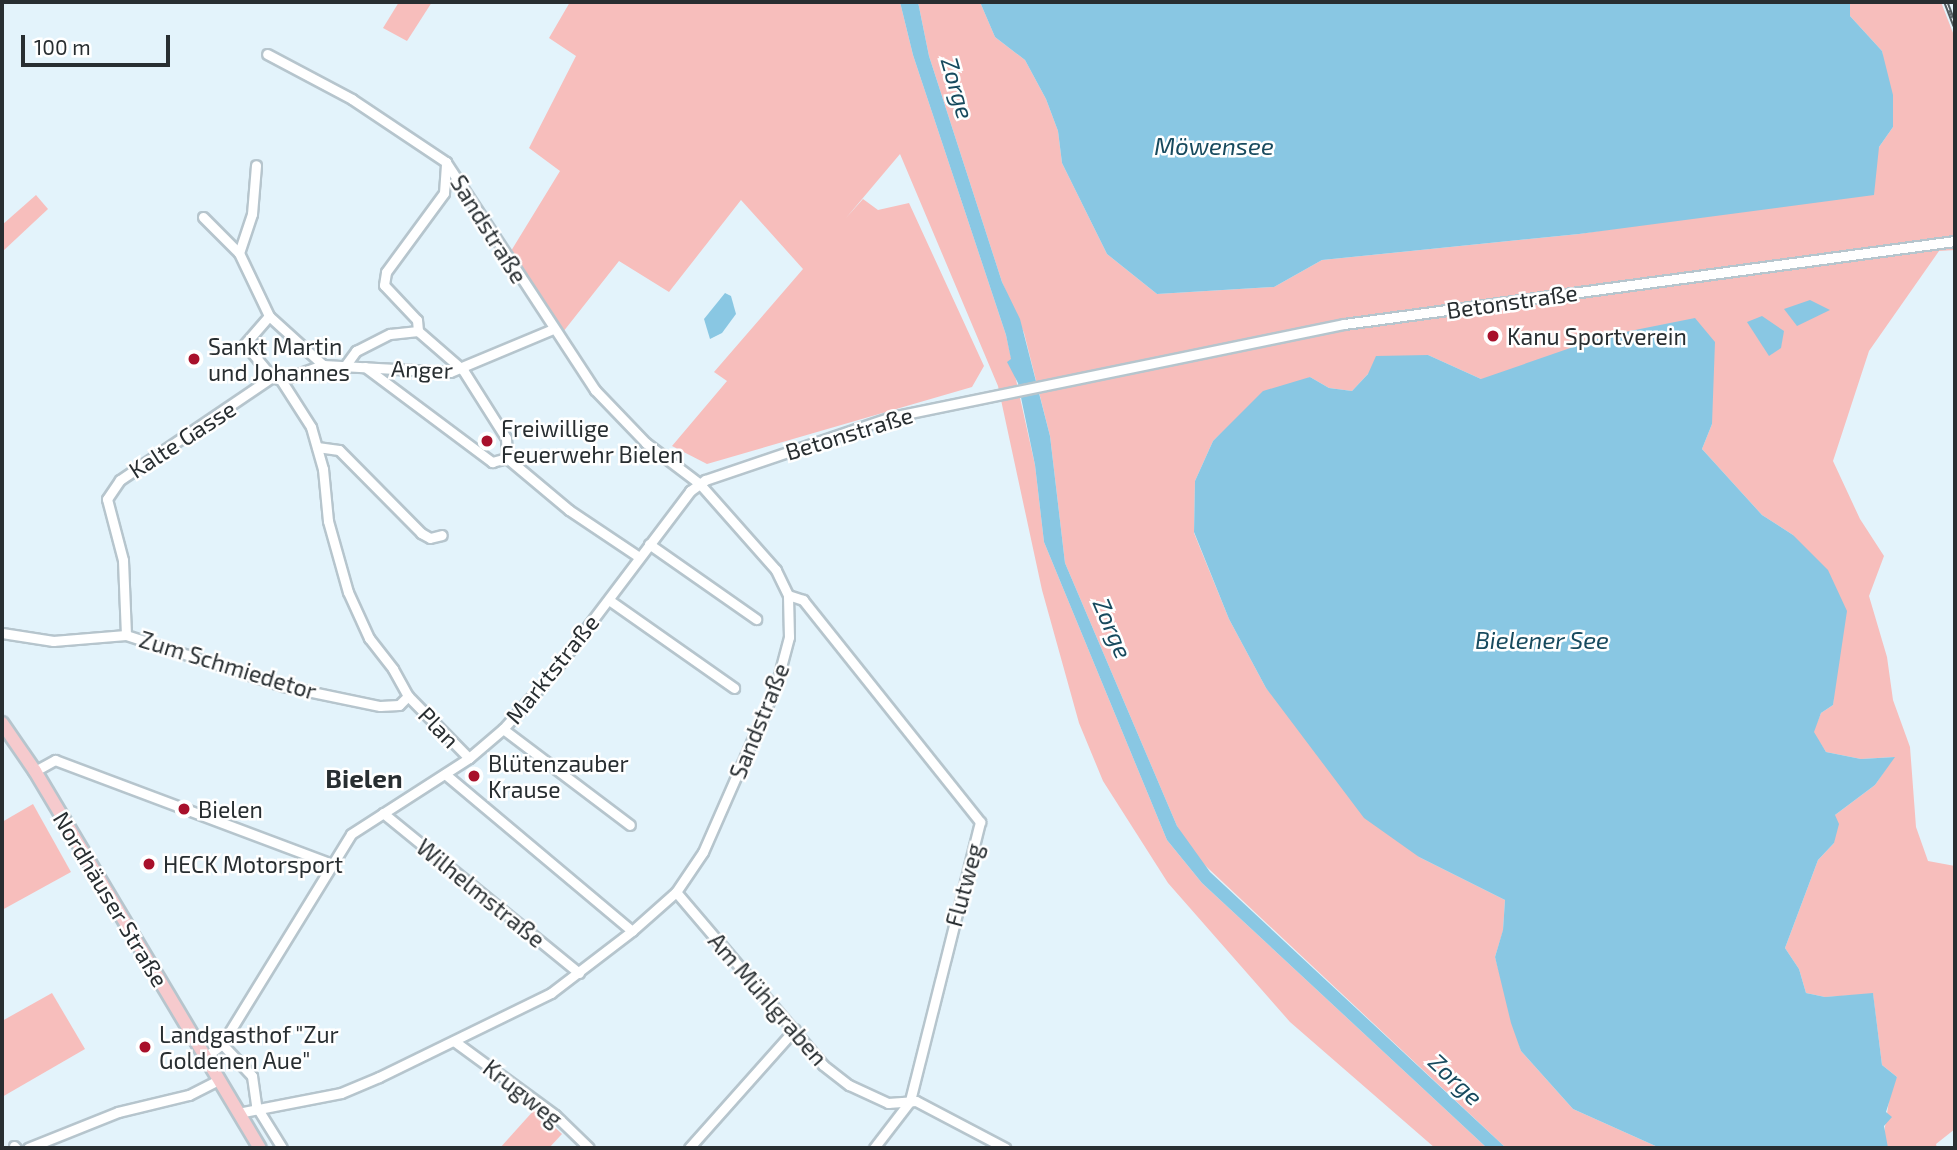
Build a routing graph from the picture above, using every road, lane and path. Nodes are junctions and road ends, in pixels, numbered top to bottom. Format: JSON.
{"nodes":[{"id":1,"x":267,"y":54,"type":"dead end"},
{"id":2,"x":446,"y":162,"type":"junction"},
{"id":3,"x":257,"y":165,"type":"dead end"},
{"id":4,"x":203,"y":217,"type":"dead end"},
{"id":5,"x":1955,"y":241,"type":"edge"},
{"id":6,"x":239,"y":253,"type":"junction"},
{"id":7,"x":268,"y":316,"type":"junction"},
{"id":8,"x":553,"y":329,"type":"junction"},
{"id":9,"x":418,"y":331,"type":"junction"},
{"id":10,"x":323,"y":365,"type":"junction"},
{"id":11,"x":345,"y":366,"type":"junction"},
{"id":12,"x":365,"y":367,"type":"junction"},
{"id":13,"x":463,"y":370,"type":"junction"},
{"id":14,"x":276,"y":378,"type":"junction"},
{"id":15,"x":317,"y":447,"type":"junction"},
{"id":16,"x":507,"y":458,"type":"junction"},
{"id":17,"x":699,"y":484,"type":"junction"},
{"id":18,"x":442,"y":535,"type":"dead end"},
{"id":19,"x":649,"y":544,"type":"junction"},
{"id":20,"x":639,"y":557,"type":"junction"},
{"id":21,"x":788,"y":595,"type":"junction"},
{"id":22,"x":609,"y":600,"type":"junction"},
{"id":23,"x":756,"y":619,"type":"dead end"},
{"id":24,"x":2,"y":633,"type":"edge"},
{"id":25,"x":126,"y":635,"type":"junction"},
{"id":26,"x":734,"y":688,"type":"dead end"},
{"id":27,"x":408,"y":696,"type":"junction"},
{"id":28,"x":2,"y":723,"type":"edge"},
{"id":29,"x":503,"y":729,"type":"junction"},
{"id":30,"x":470,"y":758,"type":"junction"},
{"id":31,"x":35,"y":771,"type":"junction"},
{"id":32,"x":445,"y":774,"type":"junction"},
{"id":33,"x":383,"y":813,"type":"junction"},
{"id":34,"x":630,"y":825,"type":"dead end"},
{"id":35,"x":331,"y":864,"type":"junction"},
{"id":36,"x":676,"y":892,"type":"junction"},
{"id":37,"x":632,"y":930,"type":"junction"},
{"id":38,"x":579,"y":973,"type":"junction"},
{"id":39,"x":795,"y":1029,"type":"junction"},
{"id":40,"x":454,"y":1041,"type":"junction"},
{"id":41,"x":222,"y":1044,"type":"junction"},
{"id":42,"x":205,"y":1058,"type":"junction"},
{"id":43,"x":218,"y":1080,"type":"junction"},
{"id":44,"x":910,"y":1101,"type":"junction"},
{"id":45,"x":256,"y":1106,"type":"junction"},
{"id":46,"x":238,"y":1113,"type":"junction"},
{"id":47,"x":28,"y":1148,"type":"edge"},
{"id":48,"x":260,"y":1148,"type":"edge"},
{"id":49,"x":282,"y":1148,"type":"edge"},
{"id":50,"x":589,"y":1148,"type":"edge"},
{"id":51,"x":689,"y":1148,"type":"edge"},
{"id":52,"x":874,"y":1148,"type":"edge"},
{"id":53,"x":1005,"y":1148,"type":"edge"}],
"edges":[{"from":1,"to":2,"type":"street","name":"Sandstraße"},
{"from":2,"to":8,"type":"street","name":"Sandstraße"},
{"from":2,"to":9,"type":"street"},
{"from":3,"to":6,"type":"street"},
{"from":4,"to":6,"type":"street"},
{"from":5,"to":17,"type":"street","name":"Betonstraße"},
{"from":6,"to":7,"type":"street"},
{"from":7,"to":10,"type":"street"},
{"from":7,"to":14,"type":"street","name":"Plan"},
{"from":8,"to":13,"type":"street"},
{"from":8,"to":17,"type":"street","name":"Sandstraße"},
{"from":9,"to":11,"type":"street"},
{"from":9,"to":13,"type":"street"},
{"from":10,"to":11,"type":"street","name":"Anger"},
{"from":10,"to":14,"type":"street","name":"Kalte Gasse"},
{"from":11,"to":12,"type":"street","name":"Anger"},
{"from":12,"to":13,"type":"street","name":"Anger"},
{"from":12,"to":16,"type":"street","name":"Anger"},
{"from":13,"to":16,"type":"street","name":"Anger"},
{"from":14,"to":15,"type":"street","name":"Plan"},
{"from":14,"to":25,"type":"street","name":"Kalte Gasse"},
{"from":15,"to":18,"type":"street"},
{"from":15,"to":27,"type":"street","name":"Plan"},
{"from":16,"to":20,"type":"street","name":"Anger"},
{"from":17,"to":19,"type":"street","name":"Marktstraße"},
{"from":17,"to":21,"type":"street","name":"Sandstraße"},
{"from":19,"to":20,"type":"street","name":"Marktstraße"},
{"from":19,"to":23,"type":"street"},
{"from":20,"to":22,"type":"street","name":"Marktstraße"},
{"from":21,"to":36,"type":"street","name":"Sandstraße"},
{"from":21,"to":44,"type":"street","name":"Flutweg"},
{"from":22,"to":26,"type":"street"},
{"from":22,"to":29,"type":"street","name":"Marktstraße"},
{"from":24,"to":25,"type":"street","name":"Zum Schmiedetor"},
{"from":25,"to":27,"type":"street","name":"Zum Schmiedetor"},
{"from":27,"to":30,"type":"street","name":"Plan"},
{"from":28,"to":31,"type":"main road","name":"Nordhäuser Straße"},
{"from":29,"to":30,"type":"street","name":"Marktstraße"},
{"from":29,"to":34,"type":"street"},
{"from":30,"to":32,"type":"street","name":"Marktstraße"},
{"from":31,"to":35,"type":"street"},
{"from":31,"to":42,"type":"main road","name":"Nordhäuser Straße"},
{"from":32,"to":33,"type":"street","name":"Marktstraße"},
{"from":32,"to":37,"type":"street"},
{"from":33,"to":35,"type":"street","name":"Marktstraße"},
{"from":33,"to":38,"type":"street","name":"Wilhelmstraße"},
{"from":35,"to":41,"type":"street","name":"Marktstraße"},
{"from":36,"to":37,"type":"street","name":"Sandstraße"},
{"from":36,"to":39,"type":"street","name":"Am Mühlgraben"},
{"from":37,"to":38,"type":"street","name":"Sandstraße"},
{"from":38,"to":40,"type":"street","name":"Sandstraße"},
{"from":39,"to":44,"type":"street","name":"Am Mühlgraben"},
{"from":39,"to":51,"type":"street"},
{"from":40,"to":45,"type":"street","name":"Sandstraße"},
{"from":40,"to":50,"type":"street","name":"Krugweg"},
{"from":41,"to":42,"type":"street","name":"Marktstraße"},
{"from":41,"to":45,"type":"street"},
{"from":42,"to":43,"type":"main road","name":"Nordhäuser Straße"},
{"from":43,"to":46,"type":"main road","name":"Nordhäuser Straße"},
{"from":43,"to":47,"type":"street"},
{"from":44,"to":52,"type":"street","name":"Flutweg"},
{"from":44,"to":53,"type":"street"},
{"from":45,"to":46,"type":"street","name":"Sandstraße"},
{"from":45,"to":49,"type":"street"},
{"from":46,"to":48,"type":"main road","name":"Nordhäuser Straße"}]}
